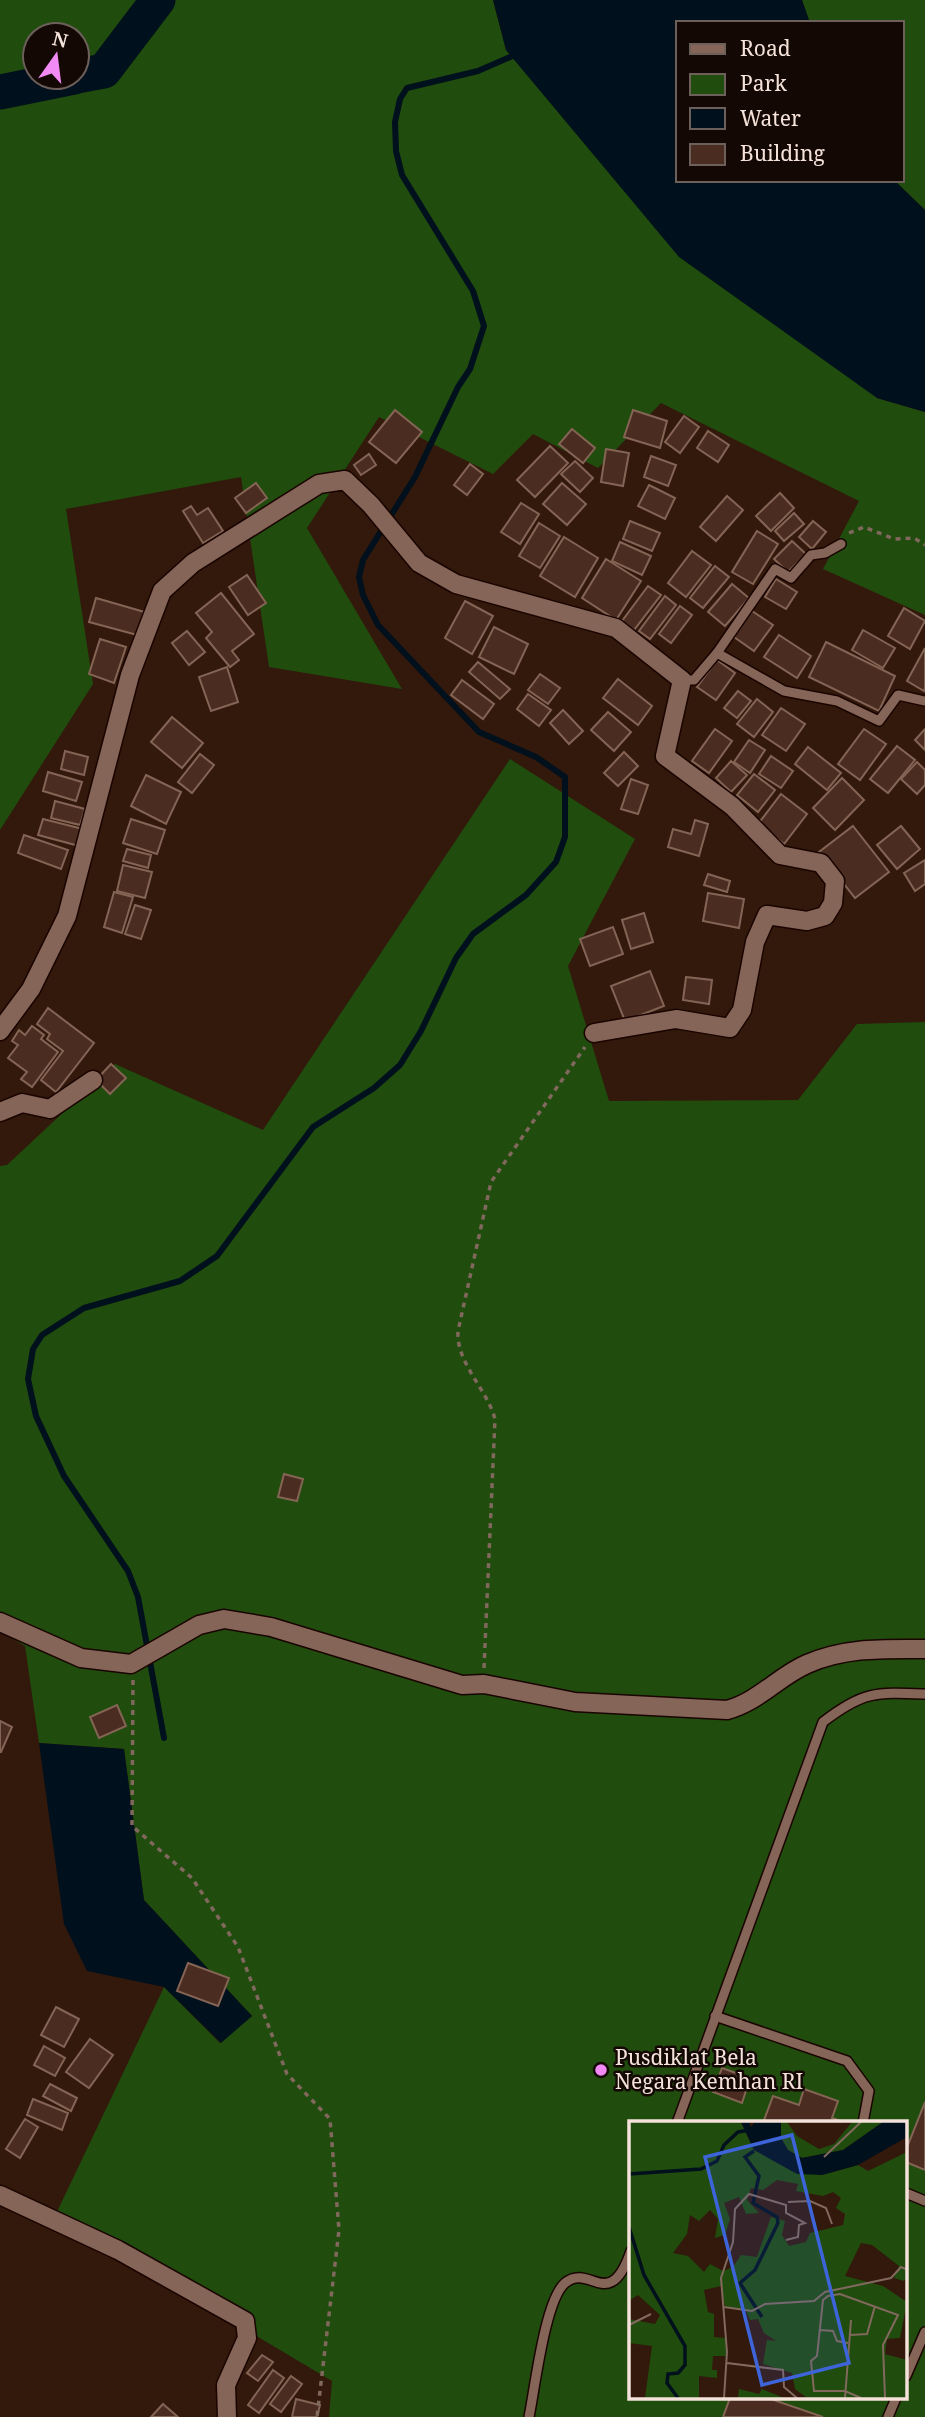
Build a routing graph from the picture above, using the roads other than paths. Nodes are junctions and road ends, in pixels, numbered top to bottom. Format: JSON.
{"nodes":[{"id":1,"x":841,"y":544,"type":"road end"},
{"id":2,"x":717,"y":653,"type":"junction"},
{"id":3,"x":682,"y":680,"type":"junction"},
{"id":4,"x":925,"y":701,"type":"edge"},
{"id":5,"x":0,"y":1031,"type":"edge"},
{"id":6,"x":594,"y":1033,"type":"road end"},
{"id":7,"x":93,"y":1080,"type":"dead end"},
{"id":8,"x":0,"y":1112,"type":"edge"},
{"id":9,"x":0,"y":1622,"type":"edge"},
{"id":10,"x":925,"y":1650,"type":"edge"},
{"id":11,"x":925,"y":1694,"type":"edge"},
{"id":12,"x":715,"y":2016,"type":"junction"},
{"id":13,"x":678,"y":2121,"type":"edge"},
{"id":14,"x":863,"y":2121,"type":"edge"},
{"id":15,"x":908,"y":2194,"type":"edge"},
{"id":16,"x":0,"y":2195,"type":"edge"},
{"id":17,"x":925,"y":2201,"type":"edge"},
{"id":18,"x":629,"y":2256,"type":"edge"},
{"id":19,"x":925,"y":2332,"type":"edge"},
{"id":20,"x":908,"y":2371,"type":"edge"},
{"id":21,"x":896,"y":2400,"type":"edge"},
{"id":22,"x":227,"y":2417,"type":"edge"},
{"id":23,"x":529,"y":2417,"type":"edge"},
{"id":24,"x":888,"y":2417,"type":"edge"}],
"edges":[{"from":1,"to":2,"type":"lane"},
{"from":2,"to":3,"type":"lane"},
{"from":2,"to":4,"type":"lane"},
{"from":3,"to":5,"type":"street"},
{"from":3,"to":6,"type":"street"},
{"from":7,"to":8,"type":"street"},
{"from":9,"to":10,"type":"street"},
{"from":11,"to":12,"type":"lane"},
{"from":12,"to":13,"type":"lane"},
{"from":12,"to":14,"type":"lane"},
{"from":15,"to":17,"type":"lane"},
{"from":16,"to":22,"type":"street"},
{"from":18,"to":23,"type":"lane"},
{"from":19,"to":20,"type":"lane"},
{"from":21,"to":24,"type":"lane"}]}
